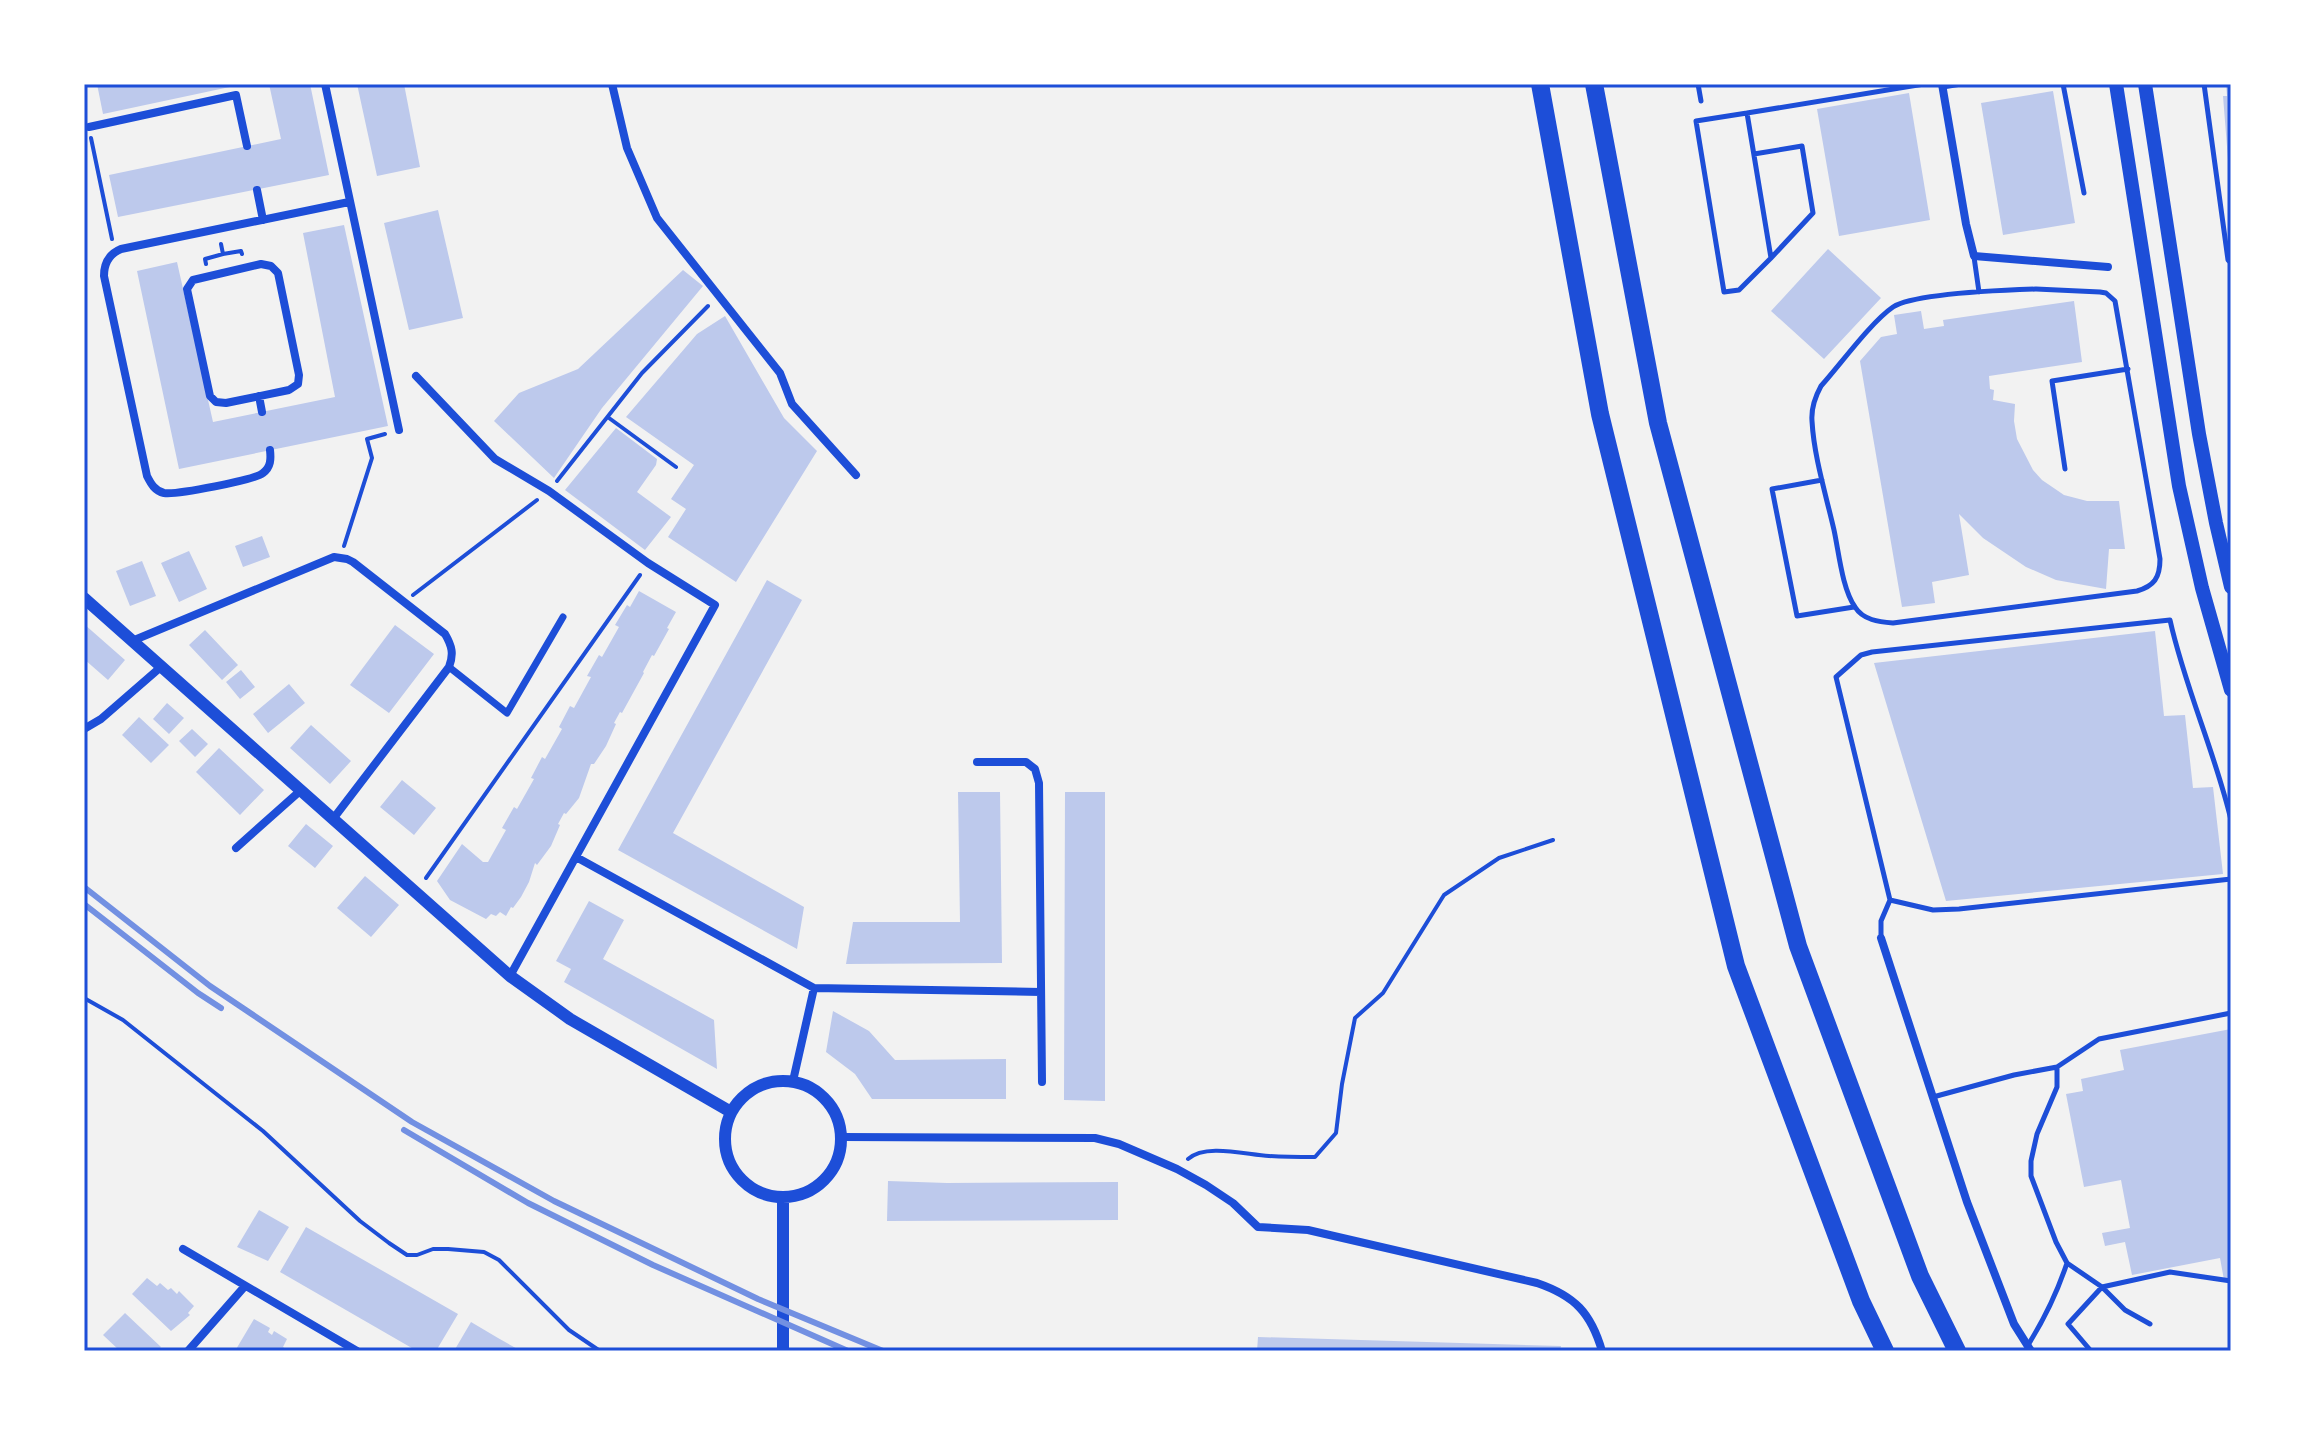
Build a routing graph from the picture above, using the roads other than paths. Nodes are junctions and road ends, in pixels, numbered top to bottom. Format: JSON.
{"nodes":[{"id":1,"x":325,"y":84,"type":"edge"},
{"id":2,"x":612,"y":84,"type":"edge"},
{"id":3,"x":1540,"y":84,"type":"edge"},
{"id":4,"x":1594,"y":84,"type":"edge"},
{"id":5,"x":1698,"y":84,"type":"edge"},
{"id":6,"x":1924,"y":84,"type":"edge"},
{"id":7,"x":1961,"y":84,"type":"edge"},
{"id":8,"x":2063,"y":84,"type":"edge"},
{"id":9,"x":2116,"y":84,"type":"edge"},
{"id":10,"x":2145,"y":84,"type":"edge"},
{"id":11,"x":2204,"y":84,"type":"edge"},
{"id":12,"x":1943,"y":86,"type":"edge"},
{"id":13,"x":1701,"y":101,"type":"dead end"},
{"id":14,"x":1747,"y":113,"type":"junction"},
{"id":15,"x":89,"y":127,"type":"road end"},
{"id":16,"x":247,"y":146,"type":"dead end"},
{"id":17,"x":1754,"y":154,"type":"junction"},
{"id":18,"x":257,"y":190,"type":"dead end"},
{"id":19,"x":2084,"y":193,"type":"dead end"},
{"id":20,"x":349,"y":202,"type":"junction"},
{"id":21,"x":263,"y":220,"type":"junction"},
{"id":22,"x":1974,"y":256,"type":"junction"},
{"id":23,"x":1771,"y":258,"type":"junction"},
{"id":24,"x":2231,"y":263,"type":"edge"},
{"id":25,"x":2108,"y":267,"type":"dead end"},
{"id":26,"x":1979,"y":292,"type":"junction"},
{"id":27,"x":2128,"y":369,"type":"junction"},
{"id":28,"x":416,"y":376,"type":"dead end"},
{"id":29,"x":259,"y":396,"type":"junction"},
{"id":30,"x":262,"y":412,"type":"dead end"},
{"id":31,"x":399,"y":430,"type":"road end"},
{"id":32,"x":270,"y":450,"type":"dead end"},
{"id":33,"x":2065,"y":469,"type":"dead end"},
{"id":34,"x":856,"y":475,"type":"dead end"},
{"id":35,"x":1822,"y":480,"type":"junction"},
{"id":36,"x":2231,"y":587,"type":"edge"},
{"id":37,"x":84,"y":598,"type":"edge"},
{"id":38,"x":1855,"y":607,"type":"junction"},
{"id":39,"x":563,"y":617,"type":"dead end"},
{"id":40,"x":132,"y":641,"type":"junction"},
{"id":41,"x":162,"y":666,"type":"junction"},
{"id":42,"x":449,"y":667,"type":"junction"},
{"id":43,"x":2231,"y":690,"type":"edge"},
{"id":44,"x":84,"y":729,"type":"edge"},
{"id":45,"x":977,"y":762,"type":"dead end"},
{"id":46,"x":300,"y":791,"type":"junction"},
{"id":47,"x":333,"y":819,"type":"junction"},
{"id":48,"x":2231,"y":820,"type":"edge"},
{"id":49,"x":236,"y":848,"type":"dead end"},
{"id":50,"x":576,"y":857,"type":"junction"},
{"id":51,"x":2231,"y":879,"type":"edge"},
{"id":52,"x":1890,"y":900,"type":"junction"},
{"id":53,"x":1881,"y":938,"type":"joint"},
{"id":54,"x":510,"y":976,"type":"junction"},
{"id":55,"x":814,"y":988,"type":"junction"},
{"id":56,"x":1041,"y":992,"type":"junction"},
{"id":57,"x":2231,"y":1013,"type":"edge"},
{"id":58,"x":2057,"y":1067,"type":"junction"},
{"id":59,"x":793,"y":1081,"type":"junction"},
{"id":60,"x":1042,"y":1082,"type":"dead end"},
{"id":61,"x":1933,"y":1097,"type":"junction"},
{"id":62,"x":731,"y":1112,"type":"junction"},
{"id":63,"x":842,"y":1137,"type":"junction"},
{"id":64,"x":783,"y":1197,"type":"junction"},
{"id":65,"x":183,"y":1249,"type":"dead end"},
{"id":66,"x":2067,"y":1263,"type":"junction"},
{"id":67,"x":2231,"y":1281,"type":"edge"},
{"id":68,"x":245,"y":1286,"type":"junction"},
{"id":69,"x":2102,"y":1287,"type":"junction"},
{"id":70,"x":2150,"y":1324,"type":"dead end"},
{"id":71,"x":2030,"y":1348,"type":"edge"},
{"id":72,"x":188,"y":1351,"type":"edge"},
{"id":73,"x":357,"y":1351,"type":"edge"},
{"id":74,"x":783,"y":1351,"type":"edge"},
{"id":75,"x":1602,"y":1351,"type":"edge"},
{"id":76,"x":1885,"y":1351,"type":"edge"},
{"id":77,"x":1957,"y":1351,"type":"edge"},
{"id":78,"x":2091,"y":1351,"type":"edge"}],
"edges":[{"from":1,"to":20,"type":"street"},
{"from":2,"to":34,"type":"street"},
{"from":3,"to":76,"type":"highway"},
{"from":4,"to":77,"type":"highway"},
{"from":5,"to":13,"type":"lane"},
{"from":6,"to":14,"type":"lane"},
{"from":7,"to":12,"type":"lane"},
{"from":8,"to":19,"type":"lane"},
{"from":9,"to":43,"type":"main road"},
{"from":10,"to":36,"type":"main road"},
{"from":11,"to":24,"type":"lane"},
{"from":12,"to":22,"type":"street"},
{"from":14,"to":17,"type":"lane"},
{"from":14,"to":23,"type":"lane"},
{"from":15,"to":16,"type":"street"},
{"from":17,"to":23,"type":"lane"},
{"from":17,"to":23,"type":"lane"},
{"from":18,"to":21,"type":"street"},
{"from":20,"to":21,"type":"street"},
{"from":20,"to":31,"type":"street"},
{"from":21,"to":32,"type":"street"},
{"from":22,"to":25,"type":"street"},
{"from":22,"to":26,"type":"lane"},
{"from":26,"to":27,"type":"lane"},
{"from":26,"to":35,"type":"lane"},
{"from":27,"to":33,"type":"lane"},
{"from":27,"to":38,"type":"lane"},
{"from":28,"to":50,"type":"street"},
{"from":29,"to":29,"type":"street"},
{"from":29,"to":30,"type":"street"},
{"from":35,"to":38,"type":"lane"},
{"from":35,"to":38,"type":"lane"},
{"from":37,"to":40,"type":"street"},
{"from":39,"to":42,"type":"street"},
{"from":40,"to":41,"type":"street"},
{"from":40,"to":42,"type":"street"},
{"from":41,"to":44,"type":"street"},
{"from":41,"to":46,"type":"street"},
{"from":42,"to":47,"type":"street"},
{"from":45,"to":56,"type":"street"},
{"from":46,"to":47,"type":"street"},
{"from":46,"to":49,"type":"street"},
{"from":47,"to":54,"type":"street"},
{"from":48,"to":52,"type":"lane"},
{"from":50,"to":54,"type":"street"},
{"from":50,"to":55,"type":"street"},
{"from":51,"to":52,"type":"lane"},
{"from":52,"to":53,"type":"lane"},
{"from":53,"to":61,"type":"street"},
{"from":54,"to":62,"type":"street"},
{"from":55,"to":56,"type":"street"},
{"from":55,"to":59,"type":"street"},
{"from":56,"to":60,"type":"street"},
{"from":57,"to":58,"type":"lane"},
{"from":58,"to":61,"type":"lane"},
{"from":58,"to":66,"type":"lane"},
{"from":59,"to":62,"type":"street"},
{"from":59,"to":63,"type":"street"},
{"from":61,"to":71,"type":"street"},
{"from":62,"to":64,"type":"street"},
{"from":63,"to":64,"type":"street"},
{"from":63,"to":75,"type":"street"},
{"from":64,"to":74,"type":"street"},
{"from":65,"to":68,"type":"street"},
{"from":66,"to":69,"type":"lane"},
{"from":66,"to":71,"type":"lane"},
{"from":67,"to":69,"type":"lane"},
{"from":68,"to":72,"type":"street"},
{"from":68,"to":73,"type":"street"},
{"from":69,"to":70,"type":"lane"},
{"from":69,"to":78,"type":"lane"}]}
